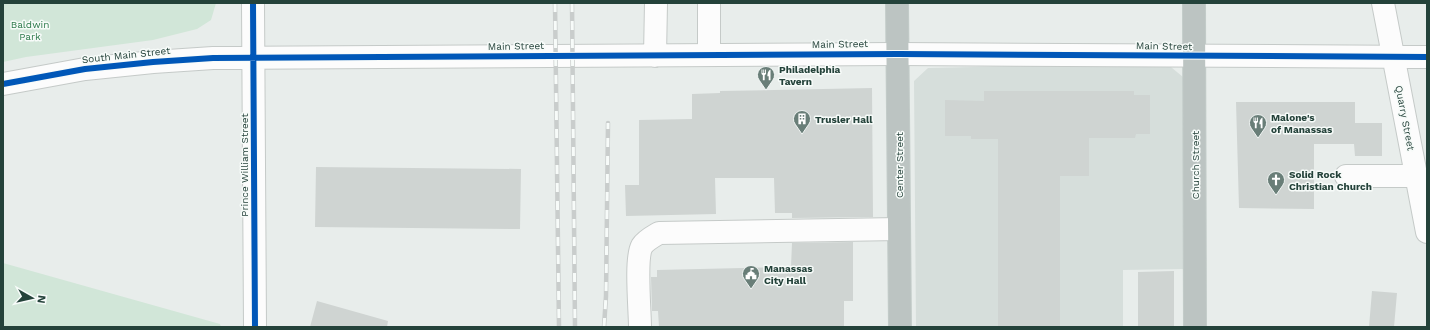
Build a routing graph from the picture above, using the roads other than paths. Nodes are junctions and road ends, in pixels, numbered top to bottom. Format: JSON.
{"nodes":[{"id":1,"x":253,"y":3,"type":"edge"},
{"id":2,"x":656,"y":3,"type":"edge"},
{"id":3,"x":709,"y":3,"type":"edge"},
{"id":4,"x":897,"y":3,"type":"edge"},
{"id":5,"x":1194,"y":3,"type":"edge"},
{"id":6,"x":1383,"y":3,"type":"edge"},
{"id":7,"x":898,"y":54,"type":"junction"},
{"id":8,"x":709,"y":55,"type":"junction"},
{"id":9,"x":656,"y":56,"type":"junction"},
{"id":10,"x":1195,"y":57,"type":"junction"},
{"id":11,"x":1393,"y":57,"type":"junction"},
{"id":12,"x":1427,"y":57,"type":"edge"},
{"id":13,"x":253,"y":58,"type":"junction"},
{"id":14,"x":3,"y":84,"type":"edge"},
{"id":15,"x":1346,"y":176,"type":"dead end"},
{"id":16,"x":1416,"y":176,"type":"junction"},
{"id":17,"x":899,"y":230,"type":"junction"},
{"id":18,"x":1427,"y":232,"type":"edge"},
{"id":19,"x":255,"y":327,"type":"edge"},
{"id":20,"x":640,"y":327,"type":"edge"},
{"id":21,"x":900,"y":327,"type":"edge"},
{"id":22,"x":1196,"y":327,"type":"edge"}],
"edges":[{"from":1,"to":13,"type":"street","name":"Prince William Street"},
{"from":2,"to":9,"type":"street"},
{"from":3,"to":8,"type":"street"},
{"from":4,"to":7,"type":"highway","name":"Center Street"},
{"from":5,"to":10,"type":"highway","name":"Church Street"},
{"from":6,"to":11,"type":"street","name":"Quarry Street"},
{"from":7,"to":8,"type":"street","name":"Main Street"},
{"from":7,"to":10,"type":"street","name":"Main Street"},
{"from":7,"to":17,"type":"highway","name":"Center Street"},
{"from":8,"to":9,"type":"street","name":"Main Street"},
{"from":9,"to":13,"type":"street","name":"Main Street"},
{"from":10,"to":11,"type":"street","name":"Main Street"},
{"from":10,"to":22,"type":"highway","name":"Church Street"},
{"from":11,"to":12,"type":"street","name":"Main Street"},
{"from":11,"to":16,"type":"street","name":"Quarry Street"},
{"from":13,"to":14,"type":"street","name":"South Main Street"},
{"from":13,"to":19,"type":"street","name":"Prince William Street"},
{"from":15,"to":16,"type":"street"},
{"from":16,"to":18,"type":"street","name":"Quarry Street"},
{"from":17,"to":20,"type":"street"},
{"from":17,"to":21,"type":"highway","name":"Center Street"}]}
